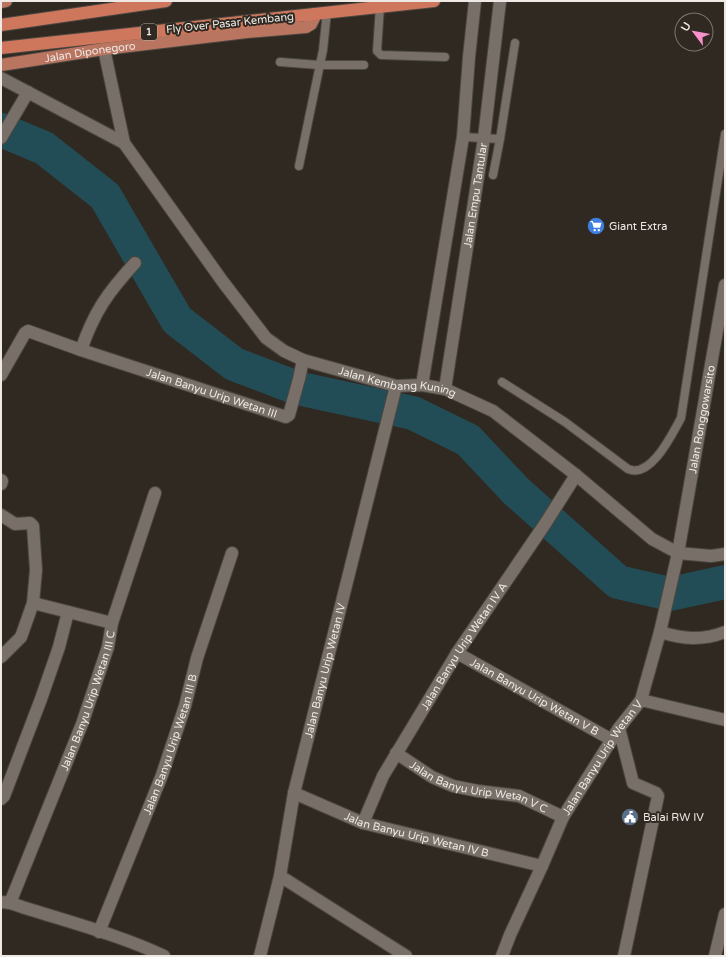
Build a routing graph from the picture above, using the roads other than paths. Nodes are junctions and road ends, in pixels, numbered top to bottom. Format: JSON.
{"nodes":[{"id":1,"x":6,"y":1,"type":"edge"},
{"id":2,"x":166,"y":1,"type":"edge"},
{"id":3,"x":434,"y":1,"type":"edge"},
{"id":4,"x":475,"y":1,"type":"edge"},
{"id":5,"x":500,"y":1,"type":"edge"},
{"id":6,"x":1,"y":2,"type":"edge"},
{"id":7,"x":380,"y":6,"type":"junction"},
{"id":8,"x":321,"y":13,"type":"junction"},
{"id":9,"x":1,"y":25,"type":"edge"},
{"id":10,"x":515,"y":43,"type":"dead end"},
{"id":11,"x":1,"y":48,"type":"edge"},
{"id":12,"x":104,"y":49,"type":"junction"},
{"id":13,"x":445,"y":57,"type":"dead end"},
{"id":14,"x":280,"y":62,"type":"dead end"},
{"id":15,"x":319,"y":64,"type":"junction"},
{"id":16,"x":1,"y":65,"type":"edge"},
{"id":17,"x":364,"y":65,"type":"dead end"},
{"id":18,"x":1,"y":78,"type":"edge"},
{"id":19,"x":28,"y":92,"type":"junction"},
{"id":20,"x":725,"y":134,"type":"edge"},
{"id":21,"x":463,"y":137,"type":"junction"},
{"id":22,"x":1,"y":138,"type":"edge"},
{"id":23,"x":484,"y":138,"type":"junction"},
{"id":24,"x":500,"y":139,"type":"junction"},
{"id":25,"x":124,"y":143,"type":"junction"},
{"id":26,"x":298,"y":166,"type":"dead end"},
{"id":27,"x":493,"y":175,"type":"dead end"},
{"id":28,"x":135,"y":263,"type":"dead end"},
{"id":29,"x":725,"y":286,"type":"edge"},
{"id":30,"x":81,"y":350,"type":"junction"},
{"id":31,"x":302,"y":360,"type":"junction"},
{"id":32,"x":1,"y":375,"type":"edge"},
{"id":33,"x":502,"y":382,"type":"dead end"},
{"id":34,"x":422,"y":385,"type":"junction"},
{"id":35,"x":396,"y":386,"type":"junction"},
{"id":36,"x":445,"y":389,"type":"junction"},
{"id":37,"x":576,"y":475,"type":"junction"},
{"id":38,"x":1,"y":480,"type":"edge"},
{"id":39,"x":1,"y":484,"type":"edge"},
{"id":40,"x":155,"y":493,"type":"dead end"},
{"id":41,"x":1,"y":515,"type":"edge"},
{"id":42,"x":678,"y":552,"type":"junction"},
{"id":43,"x":232,"y":553,"type":"dead end"},
{"id":44,"x":725,"y":554,"type":"edge"},
{"id":45,"x":33,"y":603,"type":"junction"},
{"id":46,"x":68,"y":612,"type":"junction"},
{"id":47,"x":112,"y":623,"type":"junction"},
{"id":48,"x":660,"y":632,"type":"junction"},
{"id":49,"x":725,"y":632,"type":"edge"},
{"id":50,"x":457,"y":653,"type":"junction"},
{"id":51,"x":1,"y":657,"type":"edge"},
{"id":52,"x":641,"y":700,"type":"junction"},
{"id":53,"x":725,"y":720,"type":"edge"},
{"id":54,"x":619,"y":728,"type":"junction"},
{"id":55,"x":612,"y":740,"type":"junction"},
{"id":56,"x":396,"y":753,"type":"junction"},
{"id":57,"x":294,"y":793,"type":"junction"},
{"id":58,"x":1,"y":799,"type":"edge"},
{"id":59,"x":563,"y":817,"type":"junction"},
{"id":60,"x":363,"y":823,"type":"junction"},
{"id":61,"x":542,"y":866,"type":"junction"},
{"id":62,"x":280,"y":876,"type":"junction"},
{"id":63,"x":6,"y":903,"type":"edge"},
{"id":64,"x":725,"y":914,"type":"edge"},
{"id":65,"x":99,"y":932,"type":"junction"},
{"id":66,"x":164,"y":956,"type":"edge"},
{"id":67,"x":260,"y":956,"type":"edge"},
{"id":68,"x":406,"y":956,"type":"edge"},
{"id":69,"x":502,"y":956,"type":"edge"},
{"id":70,"x":624,"y":956,"type":"edge"},
{"id":71,"x":715,"y":956,"type":"edge"}],
"edges":[{"from":1,"to":6,"type":"main road"},
{"from":2,"to":9,"type":"highway"},
{"from":3,"to":7,"type":"highway","number":"1"},
{"from":4,"to":21,"type":"street","name":"Jalan Empu Tantular"},
{"from":5,"to":23,"type":"street","name":"Jalan Empu Tantular"},
{"from":7,"to":8,"type":"highway","number":"1"},
{"from":7,"to":13,"type":"lane"},
{"from":8,"to":11,"type":"highway","name":"Fly Over Pasar Kembang","number":"1"},
{"from":8,"to":12,"type":"main road","name":"Jalan Diponegoro"},
{"from":8,"to":15,"type":"lane"},
{"from":10,"to":24,"type":"lane"},
{"from":12,"to":16,"type":"main road","name":"Jalan Diponegoro"},
{"from":12,"to":25,"type":"street","name":"Jalan Kembang Kuning"},
{"from":14,"to":15,"type":"lane"},
{"from":15,"to":17,"type":"lane"},
{"from":15,"to":26,"type":"lane"},
{"from":18,"to":19,"type":"street","name":"Jalan Kembang Kuning"},
{"from":19,"to":22,"type":"street"},
{"from":19,"to":25,"type":"street","name":"Jalan Kembang Kuning"},
{"from":20,"to":33,"type":"lane"},
{"from":21,"to":23,"type":"lane"},
{"from":21,"to":34,"type":"street","name":"Jalan Empu Tantular"},
{"from":23,"to":24,"type":"lane"},
{"from":23,"to":36,"type":"street","name":"Jalan Empu Tantular"},
{"from":24,"to":27,"type":"lane"},
{"from":25,"to":31,"type":"street","name":"Jalan Kembang Kuning"},
{"from":28,"to":30,"type":"street"},
{"from":29,"to":42,"type":"street","name":"Jalan Ronggowarsito"},
{"from":30,"to":31,"type":"street","name":"Jalan Banyu Urip Wetan III"},
{"from":30,"to":32,"type":"street","name":"Jalan Banyu Urip Wetan III"},
{"from":31,"to":35,"type":"street","name":"Jalan Kembang Kuning"},
{"from":34,"to":35,"type":"street","name":"Jalan Kembang Kuning"},
{"from":34,"to":36,"type":"street","name":"Jalan Kembang Kuning"},
{"from":35,"to":57,"type":"street","name":"Jalan Banyu Urip Wetan IV"},
{"from":36,"to":37,"type":"street","name":"Jalan Kembang Kuning"},
{"from":37,"to":42,"type":"street","name":"Jalan Kembang Kuning"},
{"from":37,"to":50,"type":"street","name":"Jalan Banyu Urip Wetan IV A"},
{"from":38,"to":39,"type":"street"},
{"from":40,"to":47,"type":"street","name":"Jalan Banyu Urip Wetan III C"},
{"from":41,"to":45,"type":"street"},
{"from":42,"to":44,"type":"street","name":"Jalan Kembang Kuning"},
{"from":42,"to":48,"type":"street","name":"Jalan Banyu Urip Wetan V"},
{"from":43,"to":65,"type":"street","name":"Jalan Banyu Urip Wetan III B"},
{"from":45,"to":46,"type":"street"},
{"from":45,"to":51,"type":"street"},
{"from":46,"to":47,"type":"street"},
{"from":46,"to":58,"type":"street"},
{"from":47,"to":63,"type":"street","name":"Jalan Banyu Urip Wetan III C"},
{"from":48,"to":49,"type":"street"},
{"from":48,"to":52,"type":"street","name":"Jalan Banyu Urip Wetan V"},
{"from":50,"to":55,"type":"street","name":"Jalan Banyu Urip Wetan V B"},
{"from":50,"to":56,"type":"street","name":"Jalan Banyu Urip Wetan IV A"},
{"from":52,"to":53,"type":"street"},
{"from":52,"to":54,"type":"street","name":"Jalan Banyu Urip Wetan V"},
{"from":54,"to":55,"type":"street","name":"Jalan Banyu Urip Wetan V"},
{"from":54,"to":70,"type":"street"},
{"from":55,"to":59,"type":"street","name":"Jalan Banyu Urip Wetan V"},
{"from":56,"to":59,"type":"street","name":"Jalan Banyu Urip Wetan V C"},
{"from":56,"to":60,"type":"street","name":"Jalan Banyu Urip Wetan IV A"},
{"from":57,"to":60,"type":"street","name":"Jalan Banyu Urip Wetan IV B"},
{"from":57,"to":62,"type":"street","name":"Jalan Banyu Urip Wetan IV"},
{"from":59,"to":61,"type":"street","name":"Jalan Banyu Urip Wetan V"},
{"from":60,"to":61,"type":"street","name":"Jalan Banyu Urip Wetan IV B"},
{"from":61,"to":69,"type":"street","name":"Jalan Banyu Urip Wetan V"},
{"from":62,"to":67,"type":"street","name":"Jalan Banyu Urip Wetan IV"},
{"from":62,"to":68,"type":"street"},
{"from":63,"to":65,"type":"street"},
{"from":64,"to":71,"type":"street"},
{"from":65,"to":66,"type":"street"}]}
